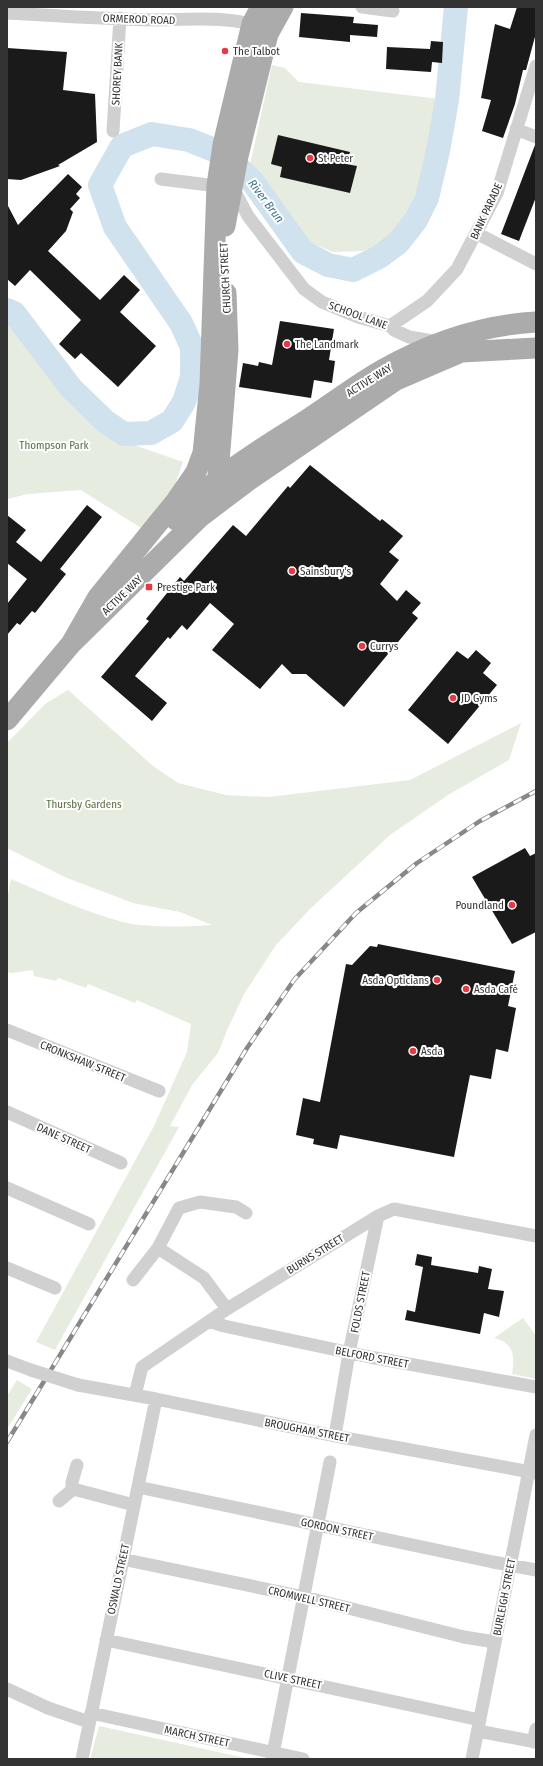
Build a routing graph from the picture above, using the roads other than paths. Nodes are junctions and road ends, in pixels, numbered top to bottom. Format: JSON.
{"nodes":[{"id":1,"x":283,"y":7,"type":"edge"},
{"id":2,"x":362,"y":7,"type":"edge"},
{"id":3,"x":393,"y":11,"type":"dead end"},
{"id":4,"x":7,"y":13,"type":"edge"},
{"id":5,"x":120,"y":18,"type":"junction"},
{"id":6,"x":260,"y":22,"type":"edge"},
{"id":7,"x":536,"y":66,"type":"edge"},
{"id":8,"x":516,"y":129,"type":"junction"},
{"id":9,"x":113,"y":131,"type":"dead end"},
{"id":10,"x":536,"y":137,"type":"edge"},
{"id":11,"x":228,"y":168,"type":"junction"},
{"id":12,"x":162,"y":179,"type":"dead end"},
{"id":13,"x":476,"y":233,"type":"junction"},
{"id":14,"x":536,"y":264,"type":"edge"},
{"id":15,"x":536,"y":322,"type":"edge"},
{"id":16,"x":390,"y":326,"type":"junction"},
{"id":17,"x":488,"y":329,"type":"junction"},
{"id":18,"x":441,"y":342,"type":"junction"},
{"id":19,"x":535,"y":345,"type":"edge"},
{"id":20,"x":204,"y":453,"type":"junction"},
{"id":21,"x":219,"y":478,"type":"junction"},
{"id":22,"x":249,"y":480,"type":"junction"},
{"id":23,"x":176,"y":501,"type":"joint"},
{"id":24,"x":210,"y":508,"type":"junction"},
{"id":25,"x":86,"y":620,"type":"junction"},
{"id":26,"x":71,"y":644,"type":"junction"},
{"id":27,"x":7,"y":720,"type":"edge"},
{"id":28,"x":7,"y":1030,"type":"edge"},
{"id":29,"x":159,"y":1091,"type":"dead end"},
{"id":30,"x":7,"y":1112,"type":"edge"},
{"id":31,"x":121,"y":1163,"type":"dead end"},
{"id":32,"x":7,"y":1188,"type":"edge"},
{"id":33,"x":246,"y":1213,"type":"dead end"},
{"id":34,"x":378,"y":1216,"type":"junction"},
{"id":35,"x":89,"y":1224,"type":"dead end"},
{"id":36,"x":536,"y":1236,"type":"edge"},
{"id":37,"x":158,"y":1248,"type":"junction"},
{"id":38,"x":7,"y":1268,"type":"edge"},
{"id":39,"x":133,"y":1280,"type":"dead end"},
{"id":40,"x":55,"y":1288,"type":"dead end"},
{"id":41,"x":227,"y":1309,"type":"junction"},
{"id":42,"x":209,"y":1321,"type":"junction"},
{"id":43,"x":349,"y":1353,"type":"junction"},
{"id":44,"x":7,"y":1360,"type":"edge"},
{"id":45,"x":536,"y":1387,"type":"edge"},
{"id":46,"x":136,"y":1395,"type":"junction"},
{"id":47,"x":156,"y":1399,"type":"junction"},
{"id":48,"x":536,"y":1435,"type":"edge"},
{"id":49,"x":335,"y":1436,"type":"junction"},
{"id":50,"x":330,"y":1462,"type":"dead end"},
{"id":51,"x":77,"y":1465,"type":"dead end"},
{"id":52,"x":532,"y":1472,"type":"edge"},
{"id":53,"x":138,"y":1487,"type":"junction"},
{"id":54,"x":72,"y":1490,"type":"junction"},
{"id":55,"x":59,"y":1501,"type":"dead end"},
{"id":56,"x":134,"y":1505,"type":"junction"},
{"id":57,"x":317,"y":1525,"type":"junction"},
{"id":58,"x":122,"y":1559,"type":"junction"},
{"id":59,"x":510,"y":1565,"type":"junction"},
{"id":60,"x":536,"y":1570,"type":"edge"},
{"id":61,"x":304,"y":1597,"type":"junction"},
{"id":62,"x":106,"y":1640,"type":"junction"},
{"id":63,"x":495,"y":1642,"type":"junction"},
{"id":64,"x":288,"y":1678,"type":"junction"},
{"id":65,"x":7,"y":1689,"type":"edge"},
{"id":66,"x":90,"y":1717,"type":"junction"},
{"id":67,"x":479,"y":1725,"type":"junction"},
{"id":68,"x":535,"y":1738,"type":"edge"},
{"id":69,"x":273,"y":1756,"type":"edge"},
{"id":70,"x":82,"y":1759,"type":"edge"},
{"id":71,"x":303,"y":1759,"type":"edge"},
{"id":72,"x":472,"y":1759,"type":"edge"}],
"edges":[{"from":1,"to":6,"type":"main road","name":"CHURCH STREET"},
{"from":2,"to":3,"type":"street"},
{"from":4,"to":5,"type":"street","name":"ORMEROD ROAD"},
{"from":5,"to":6,"type":"street","name":"ORMEROD ROAD"},
{"from":5,"to":9,"type":"street","name":"SHOREY BANK"},
{"from":6,"to":11,"type":"main road","name":"CHURCH STREET"},
{"from":7,"to":8,"type":"street","name":"BANK PARADE"},
{"from":8,"to":10,"type":"street"},
{"from":8,"to":13,"type":"street","name":"BANK PARADE"},
{"from":11,"to":12,"type":"street"},
{"from":11,"to":16,"type":"street","name":"SCHOOL LANE"},
{"from":11,"to":20,"type":"main road","name":"CHURCH STREET"},
{"from":11,"to":21,"type":"main road","name":"CHURCH STREET"},
{"from":13,"to":14,"type":"street"},
{"from":13,"to":16,"type":"street","name":"BANK PARADE"},
{"from":15,"to":17,"type":"main road","name":"ACTIVE WAY"},
{"from":16,"to":18,"type":"street","name":"SCHOOL LANE"},
{"from":17,"to":18,"type":"main road","name":"ACTIVE WAY"},
{"from":17,"to":19,"type":"main road"},
{"from":18,"to":21,"type":"main road","name":"ACTIVE WAY"},
{"from":19,"to":22,"type":"main road","name":"ACTIVE WAY"},
{"from":20,"to":21,"type":"main road"},
{"from":20,"to":23,"type":"main road","name":"CHURCH STREET"},
{"from":21,"to":22,"type":"main road"},
{"from":21,"to":24,"type":"main road","name":"CHURCH STREET"},
{"from":21,"to":25,"type":"main road","name":"ACTIVE WAY"},
{"from":22,"to":24,"type":"main road","name":"ACTIVE WAY"},
{"from":23,"to":25,"type":"main road","name":"ACTIVE WAY"},
{"from":24,"to":26,"type":"main road","name":"ACTIVE WAY"},
{"from":25,"to":26,"type":"main road","name":"ACTIVE WAY"},
{"from":26,"to":27,"type":"main road"},
{"from":28,"to":29,"type":"street","name":"CRONKSHAW STREET"},
{"from":30,"to":31,"type":"street","name":"DANE STREET"},
{"from":32,"to":35,"type":"street"},
{"from":33,"to":37,"type":"street"},
{"from":34,"to":36,"type":"street","name":"BURNS STREET"},
{"from":34,"to":41,"type":"street","name":"BURNS STREET"},
{"from":34,"to":43,"type":"street","name":"FOLDS STREET"},
{"from":37,"to":39,"type":"street"},
{"from":37,"to":41,"type":"street"},
{"from":38,"to":40,"type":"street"},
{"from":41,"to":42,"type":"street","name":"BURNS STREET"},
{"from":42,"to":43,"type":"street","name":"BELFORD STREET"},
{"from":42,"to":46,"type":"street","name":"BURNS STREET"},
{"from":43,"to":45,"type":"street","name":"BELFORD STREET"},
{"from":43,"to":49,"type":"street","name":"FOLDS STREET"},
{"from":44,"to":46,"type":"street","name":"BROUGHAM STREET","bridge":true},
{"from":46,"to":47,"type":"street","name":"BROUGHAM STREET"},
{"from":47,"to":49,"type":"street","name":"BROUGHAM STREET"},
{"from":47,"to":53,"type":"street","name":"OSWALD STREET"},
{"from":48,"to":52,"type":"street","name":"BURLEIGH STREET"},
{"from":49,"to":52,"type":"street","name":"BROUGHAM STREET"},
{"from":50,"to":57,"type":"street"},
{"from":51,"to":54,"type":"street"},
{"from":52,"to":59,"type":"street","name":"BURLEIGH STREET"},
{"from":53,"to":56,"type":"street","name":"OSWALD STREET"},
{"from":53,"to":57,"type":"street","name":"GORDON STREET"},
{"from":54,"to":55,"type":"street"},
{"from":54,"to":56,"type":"street"},
{"from":56,"to":58,"type":"street","name":"OSWALD STREET"},
{"from":57,"to":59,"type":"street","name":"GORDON STREET"},
{"from":57,"to":61,"type":"street"},
{"from":58,"to":61,"type":"street","name":"CROMWELL STREET"},
{"from":58,"to":62,"type":"street","name":"OSWALD STREET"},
{"from":59,"to":60,"type":"street","name":"GORDON STREET"},
{"from":59,"to":63,"type":"street","name":"BURLEIGH STREET"},
{"from":61,"to":63,"type":"street","name":"CROMWELL STREET"},
{"from":61,"to":64,"type":"street"},
{"from":62,"to":64,"type":"street","name":"CLIVE STREET"},
{"from":62,"to":66,"type":"street","name":"OSWALD STREET"},
{"from":63,"to":67,"type":"street","name":"BURLEIGH STREET"},
{"from":64,"to":67,"type":"street","name":"CLIVE STREET"},
{"from":64,"to":69,"type":"street"},
{"from":65,"to":66,"type":"street","name":"MARCH STREET"},
{"from":66,"to":69,"type":"street","name":"MARCH STREET"},
{"from":66,"to":70,"type":"street","name":"OSWALD STREET"},
{"from":67,"to":68,"type":"street","name":"CLIVE STREET"},
{"from":67,"to":72,"type":"street","name":"BURLEIGH STREET"},
{"from":69,"to":71,"type":"street","name":"MARCH STREET"}]}
